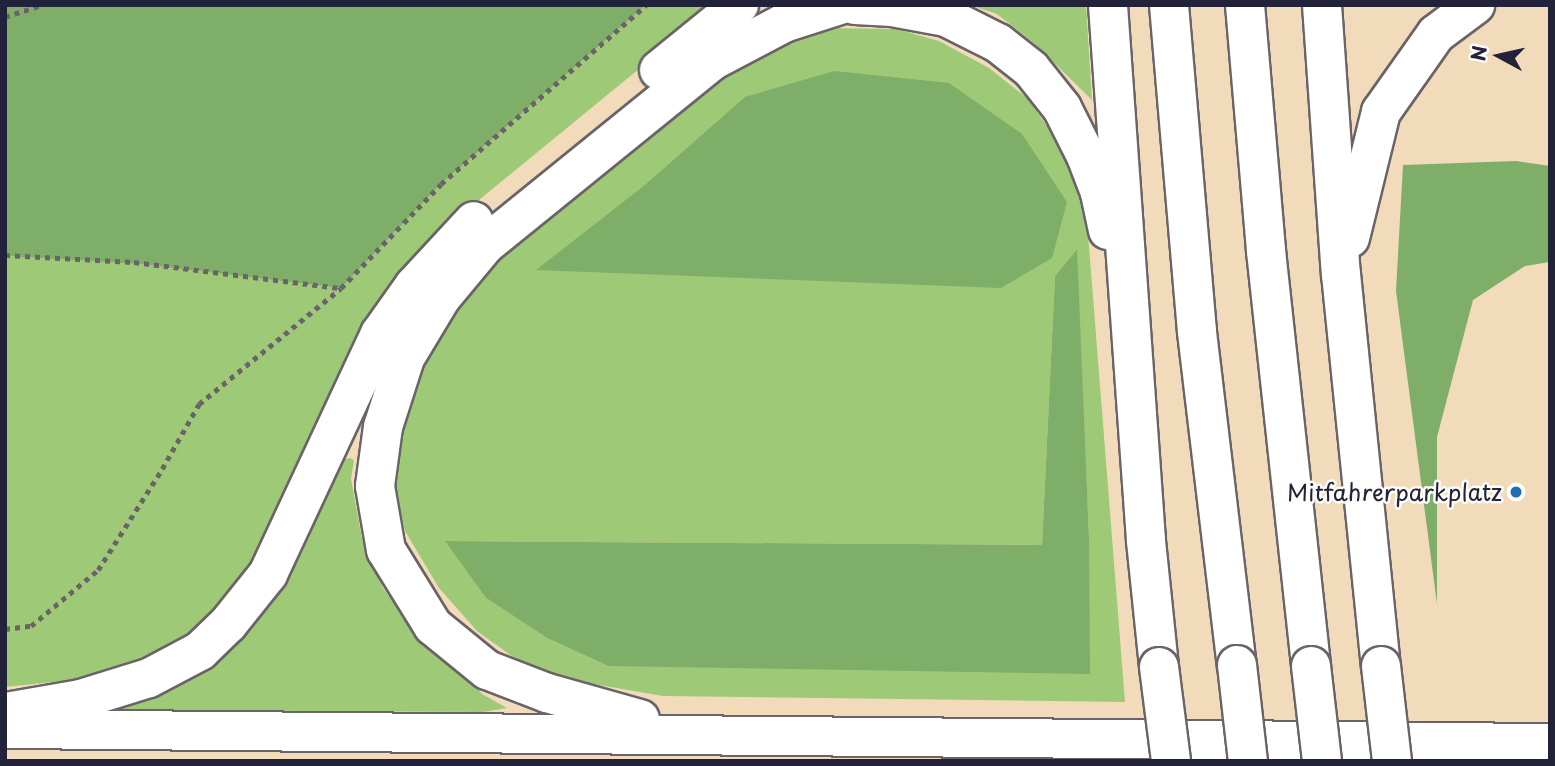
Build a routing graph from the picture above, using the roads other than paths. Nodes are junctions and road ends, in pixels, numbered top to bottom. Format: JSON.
{"nodes":[{"id":1,"x":739,"y":5,"type":"edge"},
{"id":2,"x":840,"y":5,"type":"edge"},
{"id":3,"x":855,"y":5,"type":"edge"},
{"id":4,"x":1108,"y":5,"type":"edge"},
{"id":5,"x":1169,"y":5,"type":"edge"},
{"id":6,"x":1245,"y":5,"type":"edge"},
{"id":7,"x":1322,"y":5,"type":"edge"},
{"id":8,"x":1475,"y":5,"type":"edge"},
{"id":9,"x":1341,"y":274,"type":"junction"},
{"id":10,"x":1138,"y":386,"type":"junction"},
{"id":11,"x":5,"y":713,"type":"edge"},
{"id":12,"x":5,"y":729,"type":"edge"},
{"id":13,"x":717,"y":734,"type":"junction"},
{"id":14,"x":1550,"y":734,"type":"edge"},
{"id":15,"x":1500,"y":743,"type":"junction"},
{"id":16,"x":1550,"y":743,"type":"edge"},
{"id":17,"x":1171,"y":761,"type":"edge"},
{"id":18,"x":1248,"y":761,"type":"edge"},
{"id":19,"x":1322,"y":761,"type":"edge"},
{"id":20,"x":1392,"y":761,"type":"edge"}],
"edges":[{"from":1,"to":11,"type":"highway"},
{"from":2,"to":13,"type":"highway"},
{"from":3,"to":10,"type":"highway"},
{"from":4,"to":10,"type":"highway"},
{"from":5,"to":18,"type":"highway","bridge":true},
{"from":6,"to":19,"type":"highway","bridge":true},
{"from":7,"to":9,"type":"highway"},
{"from":8,"to":9,"type":"highway"},
{"from":9,"to":20,"type":"highway","bridge":true},
{"from":10,"to":17,"type":"highway","bridge":true},
{"from":12,"to":13,"type":"highway"},
{"from":13,"to":15,"type":"highway"},
{"from":14,"to":15,"type":"highway"},
{"from":15,"to":16,"type":"highway"}]}
